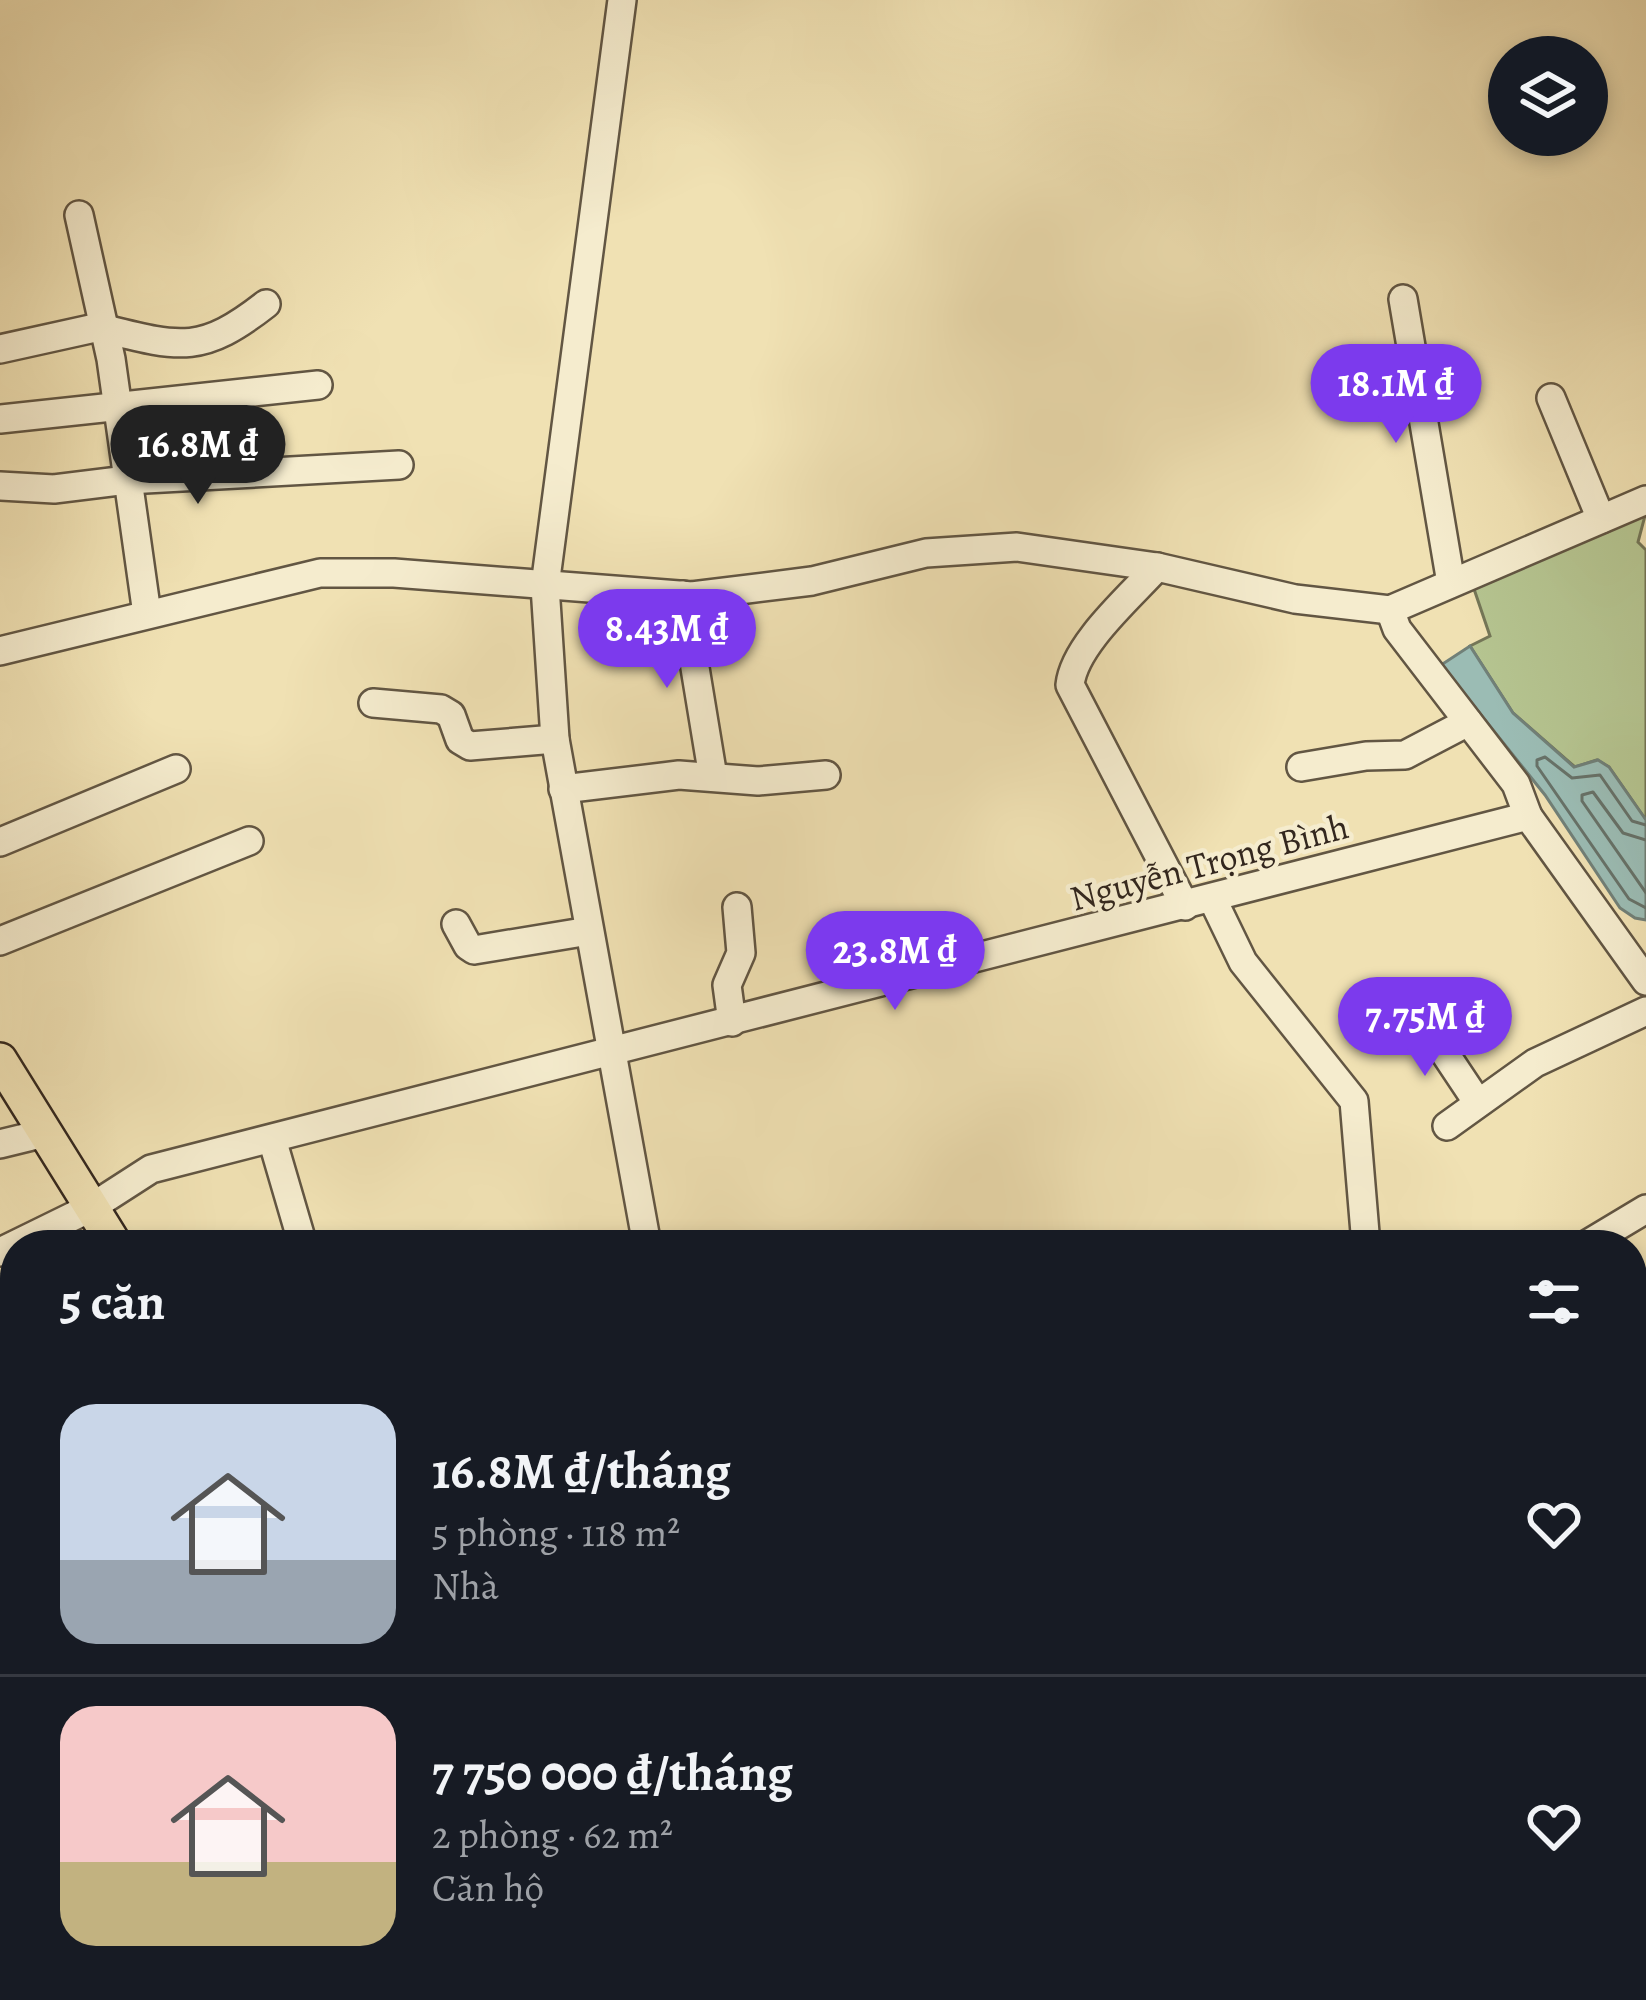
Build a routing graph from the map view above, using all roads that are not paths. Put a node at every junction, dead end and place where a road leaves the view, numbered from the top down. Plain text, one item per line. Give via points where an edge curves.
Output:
1 (622, 0) edge
2 (79, 215) dead end
3 (1403, 299) dead end
4 (266, 304) dead end
5 (104, 327) junction
6 (0, 349) edge
7 (318, 385) dead end
8 (1551, 398) dead end
9 (118, 406) junction
10 (0, 419) edge
11 (399, 464) dead end
12 (127, 479) junction
13 (0, 486) edge
14 (1646, 500) edge
15 (1601, 519) junction
16 (1157, 567) junction
17 (1451, 583) junction
18 (545, 586) junction
19 (683, 596) junction
20 (1390, 610) junction
21 (147, 614) junction
22 (0, 651) edge
23 (373, 703) dead end
24 (1468, 722) junction
25 (555, 739) junction
26 (1301, 767) dead end
27 (176, 769) dead end
28 (826, 775) dead end
29 (713, 777) junction
30 (563, 789) junction
31 (1528, 816) junction
32 (249, 841) dead end
33 (0, 842) edge
34 (1199, 902) junction
35 (737, 907) dead end
36 (456, 924) dead end
37 (589, 931) junction
38 (0, 941) edge
39 (1639, 952) edge
40 (1646, 982) edge
41 (1646, 1011) edge
42 (732, 1022) junction
43 (1416, 1030) dead end
44 (611, 1053) junction
45 (0, 1060) edge
46 (1478, 1103) junction
47 (1448, 1126) dead end
48 (45, 1133) junction
49 (272, 1139) junction
50 (0, 1144) edge
51 (92, 1207) junction
52 (1646, 1209) edge
53 (45, 1230) edge
54 (106, 1230) edge
55 (299, 1230) edge
56 (643, 1230) edge
57 (1365, 1230) edge
58 (1611, 1230) edge

1 - 18 street
2 - 5 street
3 - 17 street
4 - 5 street via 201,342 164,343
5 - 6 street
5 - 9 street
7 - 9 street
8 - 15 street
9 - 10 street
9 - 12 street
11 - 12 street
12 - 13 street
12 - 21 street
14 - 15 street
15 - 17 street
16 - 19 street via 1017,547 926,553 812,581
16 - 20 street via 1295,599
16 - 34 street via 1098,632 1070,685
17 - 20 street
18 - 19 street
18 - 21 street via 320,573
18 - 25 street
19 - 29 street
20 - 24 street
21 - 22 street
23 - 25 street via 441,709 470,746
24 - 26 street via 1405,755
24 - 31 street via 1516,784
25 - 30 street
27 - 33 street
28 - 29 street
29 - 30 street
30 - 37 street
31 - 34 street, Nguyễn Trọng Bình
31 - 39 street
32 - 38 street
34 - 42 street, Nguyễn Trọng Bình
34 - 57 street via 1354,1101
35 - 42 street via 741,952 727,985
36 - 37 street via 474,950
37 - 44 street
39 - 40 street
41 - 46 street via 1534,1063
42 - 44 street, Nguyễn Trọng Bình
43 - 46 street via 1442,1049
44 - 49 street, Nguyễn Trọng Bình
44 - 56 street
45 - 48 main road
46 - 47 street
48 - 50 street
48 - 51 main road
49 - 51 street, Nguyễn Trọng Bình via 152,1169
49 - 55 street
51 - 53 street, Nguyễn Trọng Bình
51 - 54 main road
52 - 58 street

